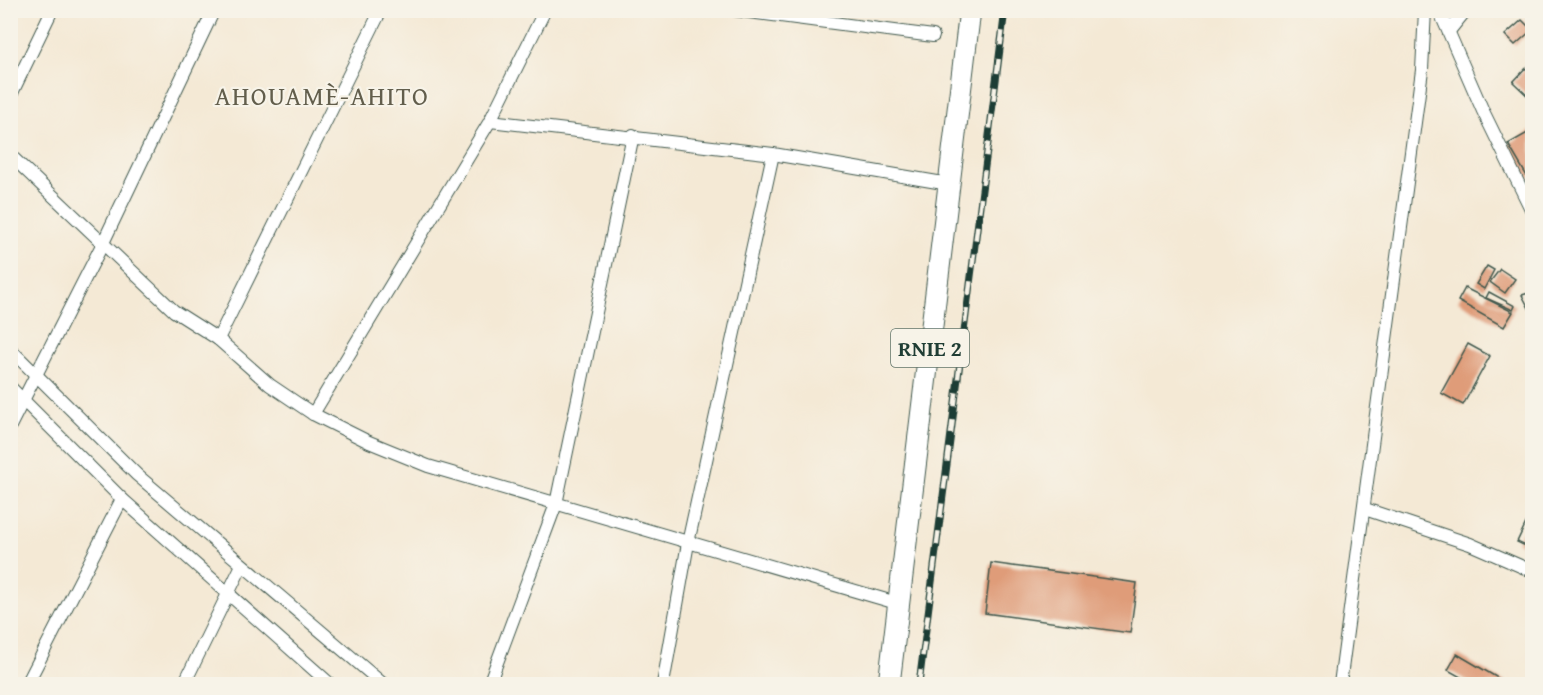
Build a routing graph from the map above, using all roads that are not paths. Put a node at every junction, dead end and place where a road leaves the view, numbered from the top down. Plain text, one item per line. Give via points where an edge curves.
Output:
1 (52, 10) edge
2 (214, 10) edge
3 (381, 10) edge
4 (545, 10) edge
5 (734, 10) edge
6 (970, 10) edge
7 (1425, 10) edge
8 (1439, 10) edge
9 (1466, 10) edge
10 (1449, 31) junction
11 (933, 36) dead end
12 (10, 97) edge
13 (490, 121) junction
14 (633, 135) junction
15 (773, 154) junction
16 (10, 155) edge
17 (950, 184) junction
18 (1533, 211) edge
19 (102, 245) junction
20 (218, 339) junction
21 (10, 349) edge
22 (36, 372) junction
23 (10, 387) edge
24 (24, 400) junction
25 (313, 414) junction
26 (10, 426) edge
27 (122, 499) junction
28 (556, 504) junction
29 (1365, 509) junction
30 (688, 543) junction
31 (242, 565) junction
32 (1533, 571) edge
33 (228, 594) junction
34 (900, 604) junction
35 (27, 684) edge
36 (184, 684) edge
37 (330, 684) edge
38 (383, 684) edge
39 (489, 684) edge
40 (663, 684) edge
41 (889, 684) edge
42 (1341, 684) edge

1 - 12 street
2 - 19 street
3 - 20 street
4 - 13 street
5 - 11 street
6 - 17 highway, RNIE 2
7 - 29 street via 1422,70
8 - 10 street
9 - 10 street
10 - 18 street via 1483,111
13 - 14 street
13 - 25 street
14 - 15 street
14 - 28 street
15 - 17 street
15 - 30 street
16 - 19 street
17 - 34 highway, RNIE 2
19 - 20 street via 174,311
19 - 22 street
20 - 25 street via 270,385
21 - 22 street
22 - 24 street
22 - 31 street via 137,475
23 - 24 street
24 - 26 street
24 - 27 street
25 - 28 street via 428,466
27 - 33 street
27 - 35 street
28 - 30 street
28 - 39 street
29 - 32 street via 1470,544
29 - 42 street
30 - 34 street
30 - 40 street
31 - 33 street
31 - 38 street
33 - 36 street
33 - 37 street
34 - 41 highway, RNIE 2

